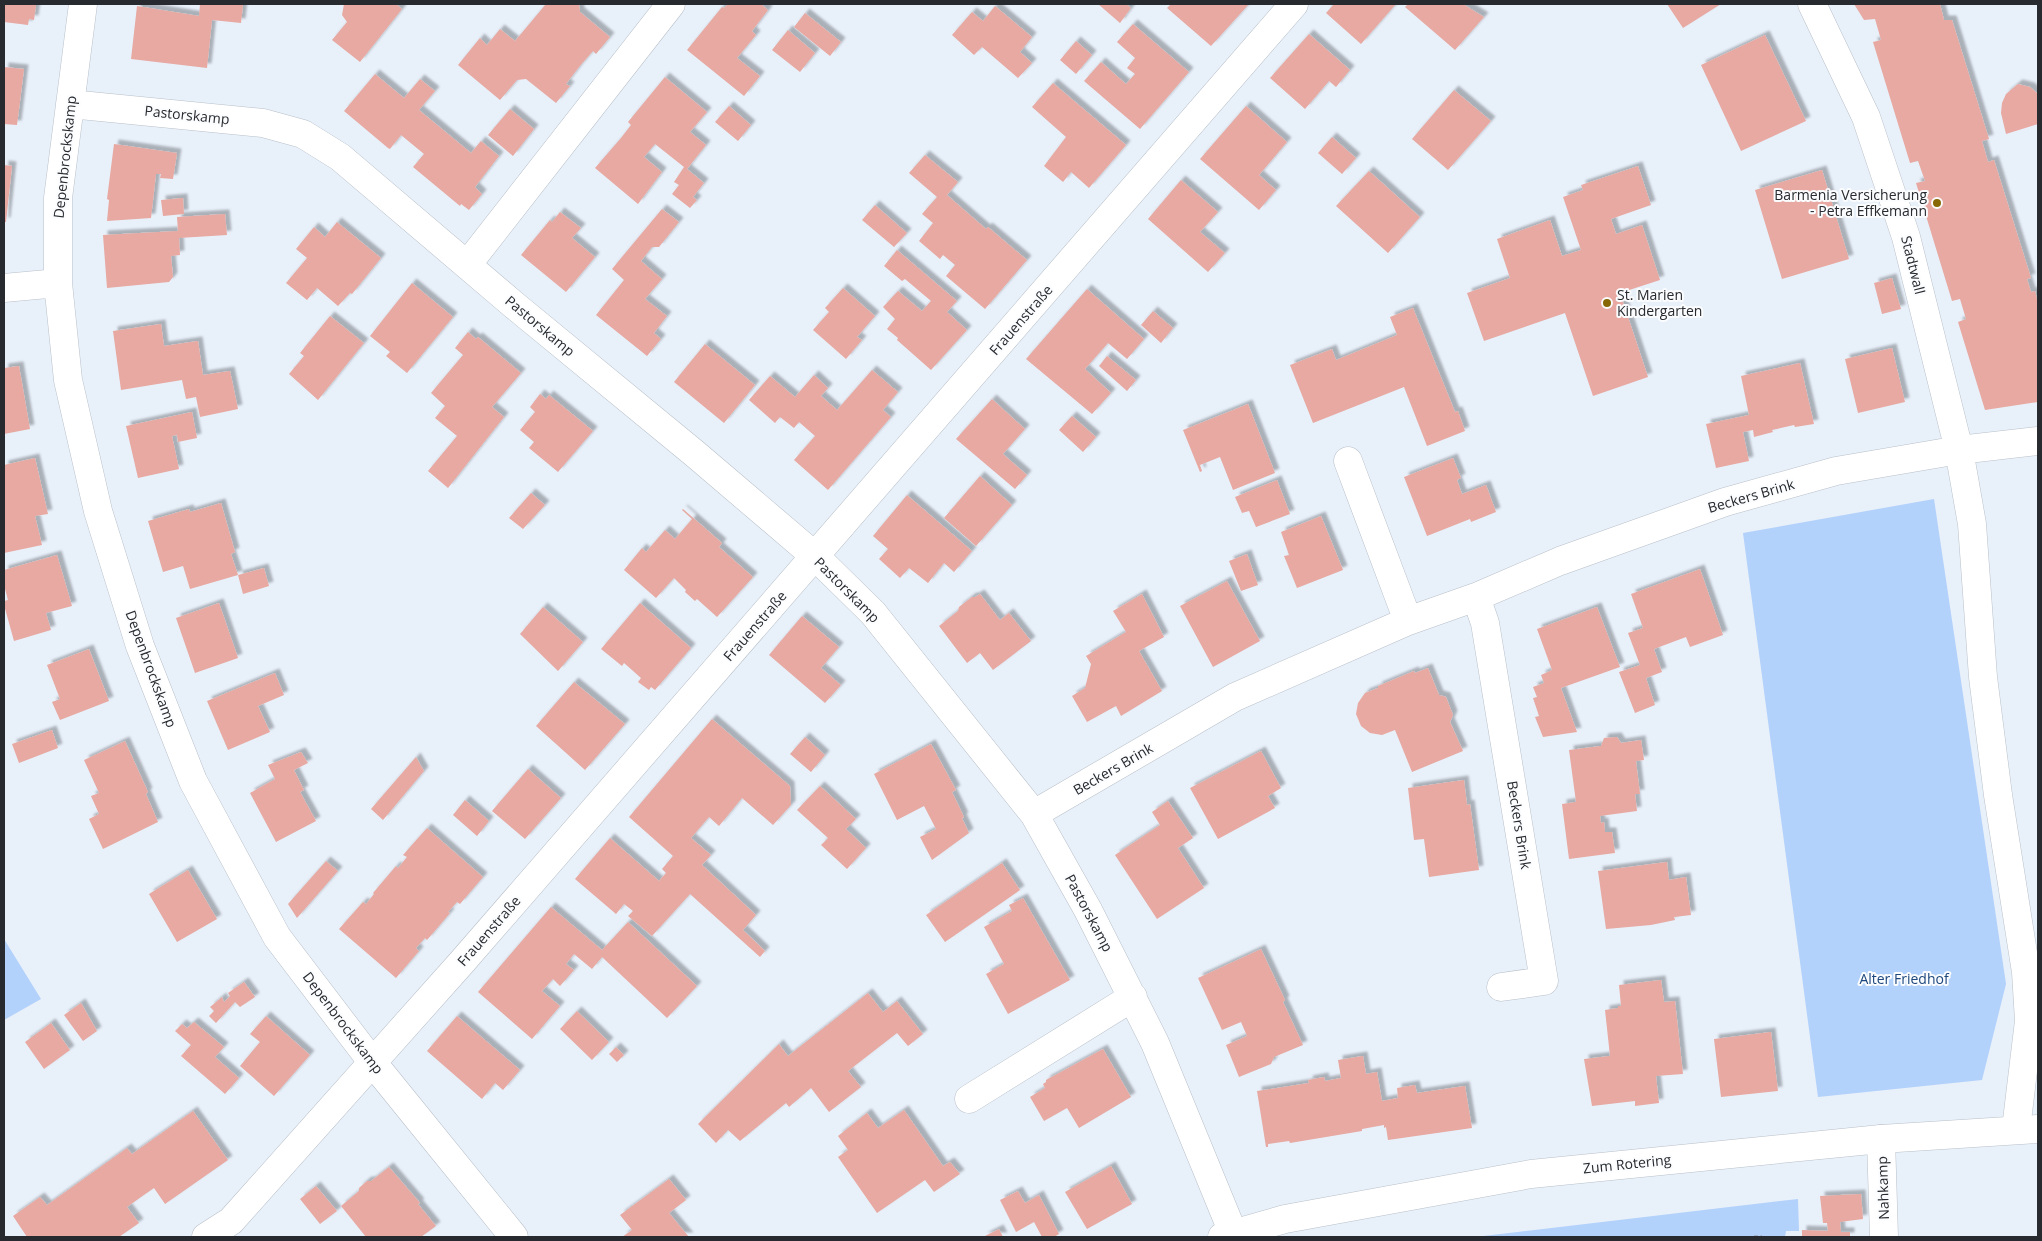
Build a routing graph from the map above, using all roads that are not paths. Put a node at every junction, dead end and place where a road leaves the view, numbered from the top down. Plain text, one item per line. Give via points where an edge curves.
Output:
1 (83, 4) edge
2 (671, 4) edge
3 (1294, 4) edge
4 (1812, 4) edge
5 (70, 104) junction
6 (467, 265) junction
7 (58, 283) junction
8 (4, 288) edge
9 (2038, 441) edge
10 (1959, 450) junction
11 (1348, 461) dead end
12 (816, 557) junction
13 (1476, 597) junction
14 (1408, 621) junction
15 (1034, 814) junction
16 (1501, 987) dead end
17 (1133, 997) junction
18 (373, 1063) junction
19 (969, 1099) dead end
20 (2027, 1129) edge
21 (1881, 1139) junction
22 (1227, 1235) edge
23 (206, 1237) edge
24 (514, 1237) edge
25 (1884, 1237) edge

1 - 5 street, Depenbrockskamp
2 - 6 street
3 - 12 street, Frauenstraße
4 - 10 street, Stadtwall via 1866,117 1906,237
5 - 6 street, Pastorskamp via 263,122 303,134 340,157
5 - 7 street, Depenbrockskamp via 58,198
6 - 12 street, Pastorskamp
7 - 8 street
7 - 18 street, Depenbrockskamp via 68,380 98,511 140,646 193,781 277,937
9 - 10 street, Beckers Brink
10 - 13 street, Beckers Brink via 1836,472 1725,502 1560,561
10 - 20 street, Stadtwall via 1972,524 1984,677 1998,795 2026,972 2029,1021
11 - 14 street
12 - 15 street, Pastorskamp via 873,613
12 - 18 street, Frauenstraße
13 - 14 street, Beckers Brink
13 - 16 street, Beckers Brink via 1485,623 1544,980
14 - 15 street, Beckers Brink via 1235,697
15 - 17 street, Pastorskamp
17 - 19 street
17 - 22 street, Pastorskamp via 1155,1043
18 - 23 street, Frauenstraße via 231,1222
18 - 24 street, Depenbrockskamp
20 - 21 street, Zum Rotering
21 - 22 street, Zum Rotering via 1531,1174 1285,1219
21 - 25 street, Nahkamp

